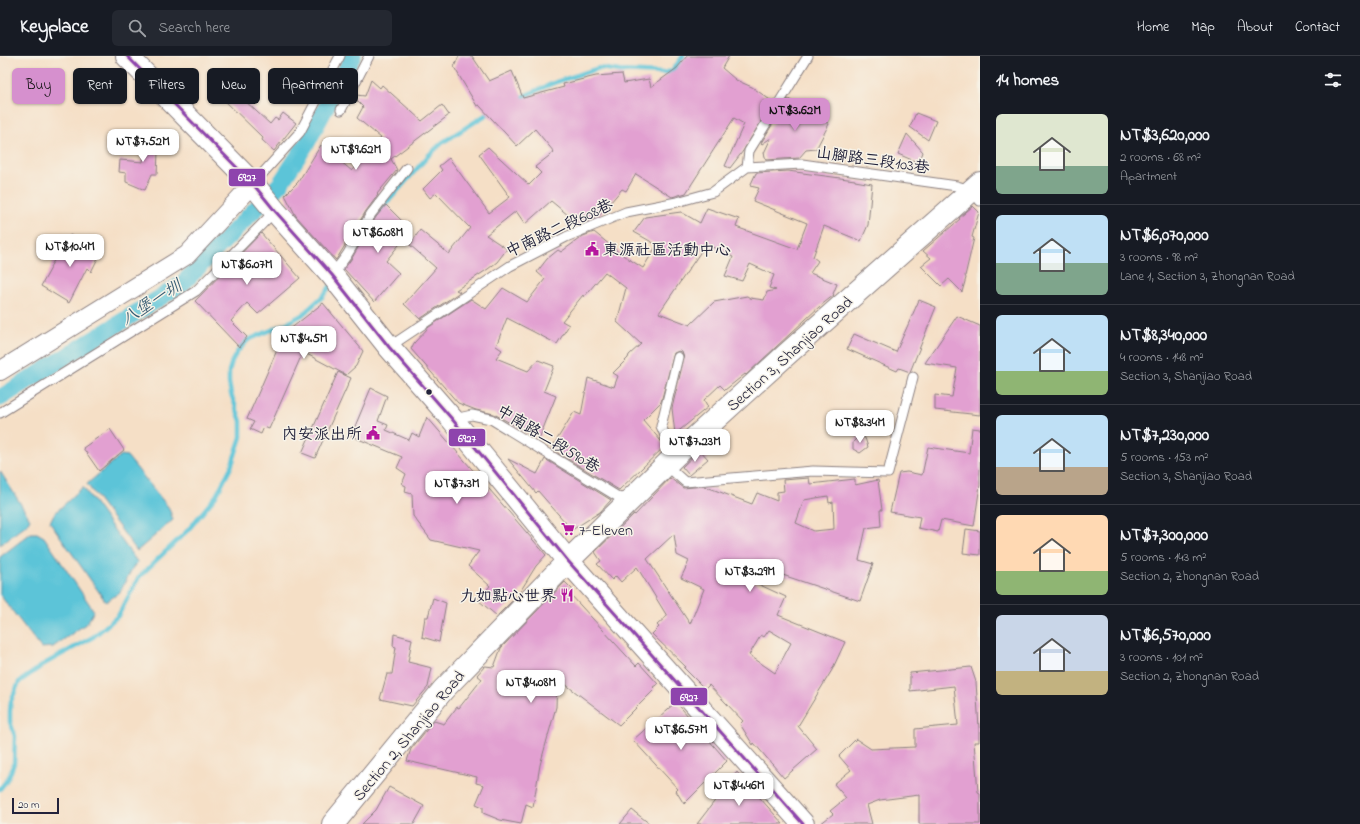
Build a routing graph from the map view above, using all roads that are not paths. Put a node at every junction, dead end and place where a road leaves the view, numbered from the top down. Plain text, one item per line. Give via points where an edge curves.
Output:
1 (127, 56) edge
2 (340, 56) edge
3 (369, 56) edge
4 (808, 56) edge
5 (341, 110) dead end
6 (747, 167) junction
7 (407, 168) dead end
8 (253, 184) junction
9 (977, 191) edge
10 (275, 211) junction
11 (332, 275) junction
12 (389, 347) junction
13 (678, 357) dead end
14 (0, 371) edge
15 (913, 377) dead end
16 (0, 413) edge
17 (452, 419) junction
18 (672, 460) junction
19 (628, 503) junction
20 (568, 561) junction
21 (333, 824) edge
22 (803, 824) edge

1 - 8 main road
2 - 8 lane via 300,132
3 - 5 lane
4 - 6 lane via 749,151
6 - 9 lane, 山腳路三段103巷 via 802,164
6 - 12 lane, 中南路二段608巷 via 713,192 626,212 566,237 510,266
7 - 11 lane via 371,214
8 - 10 main road
8 - 14 street via 187,255
9 - 18 main road, Section 3, Shanjiao Road via 787,354
10 - 11 main road
10 - 16 lane via 196,291
11 - 12 main road
12 - 17 main road
13 - 18 lane via 661,426
15 - 18 lane via 888,473 813,471 685,482
17 - 19 lane, 中南路二段590巷 via 472,415 491,419
17 - 20 main road
18 - 19 main road, Section 3, Shanjiao Road
19 - 20 main road, Section 3, Shanjiao Road
20 - 21 main road, Section 2, Shanjiao Road via 443,690
20 - 22 main road

